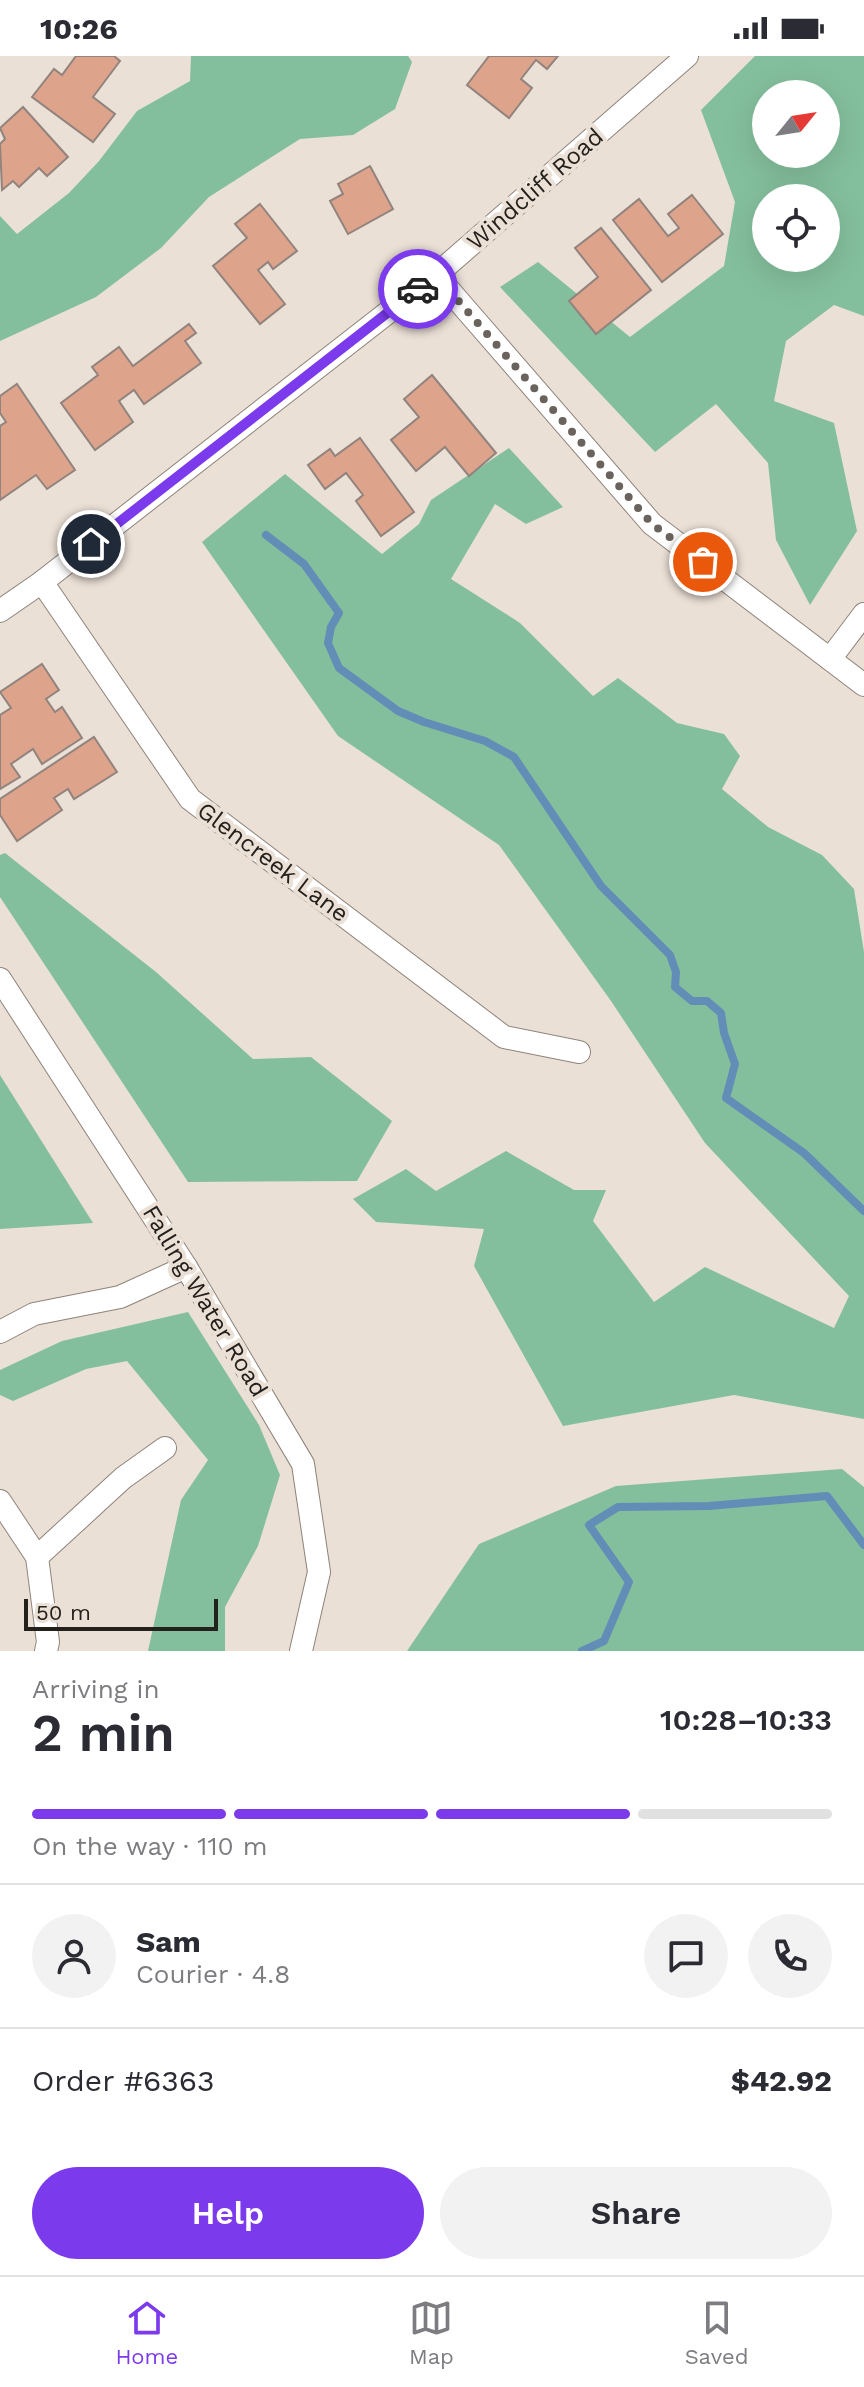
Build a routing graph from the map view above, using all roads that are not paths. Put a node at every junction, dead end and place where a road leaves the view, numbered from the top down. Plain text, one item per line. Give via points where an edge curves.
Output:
1 (680, 58) edge
2 (436, 275) junction
3 (42, 582) junction
4 (0, 611) edge
5 (864, 614) edge
6 (830, 659) junction
7 (864, 685) edge
8 (0, 979) edge
9 (579, 1052) dead end
10 (186, 1267) junction
11 (0, 1332) edge
12 (165, 1448) dead end
13 (0, 1501) edge
14 (37, 1557) junction
15 (46, 1651) edge
16 (301, 1651) edge

1 - 2 street, Windcliff Road
2 - 3 street, Windcliff Road
2 - 6 street via 652,524
3 - 4 street, Windcliff Road
3 - 9 street, Glencreek Lane via 190,799 504,1037
5 - 6 street
6 - 7 street
8 - 10 street, Falling Water Road
10 - 11 street via 120,1297 34,1314
10 - 16 street, Falling Water Road via 303,1464 319,1572
12 - 14 street via 123,1478
13 - 14 street
14 - 15 street

